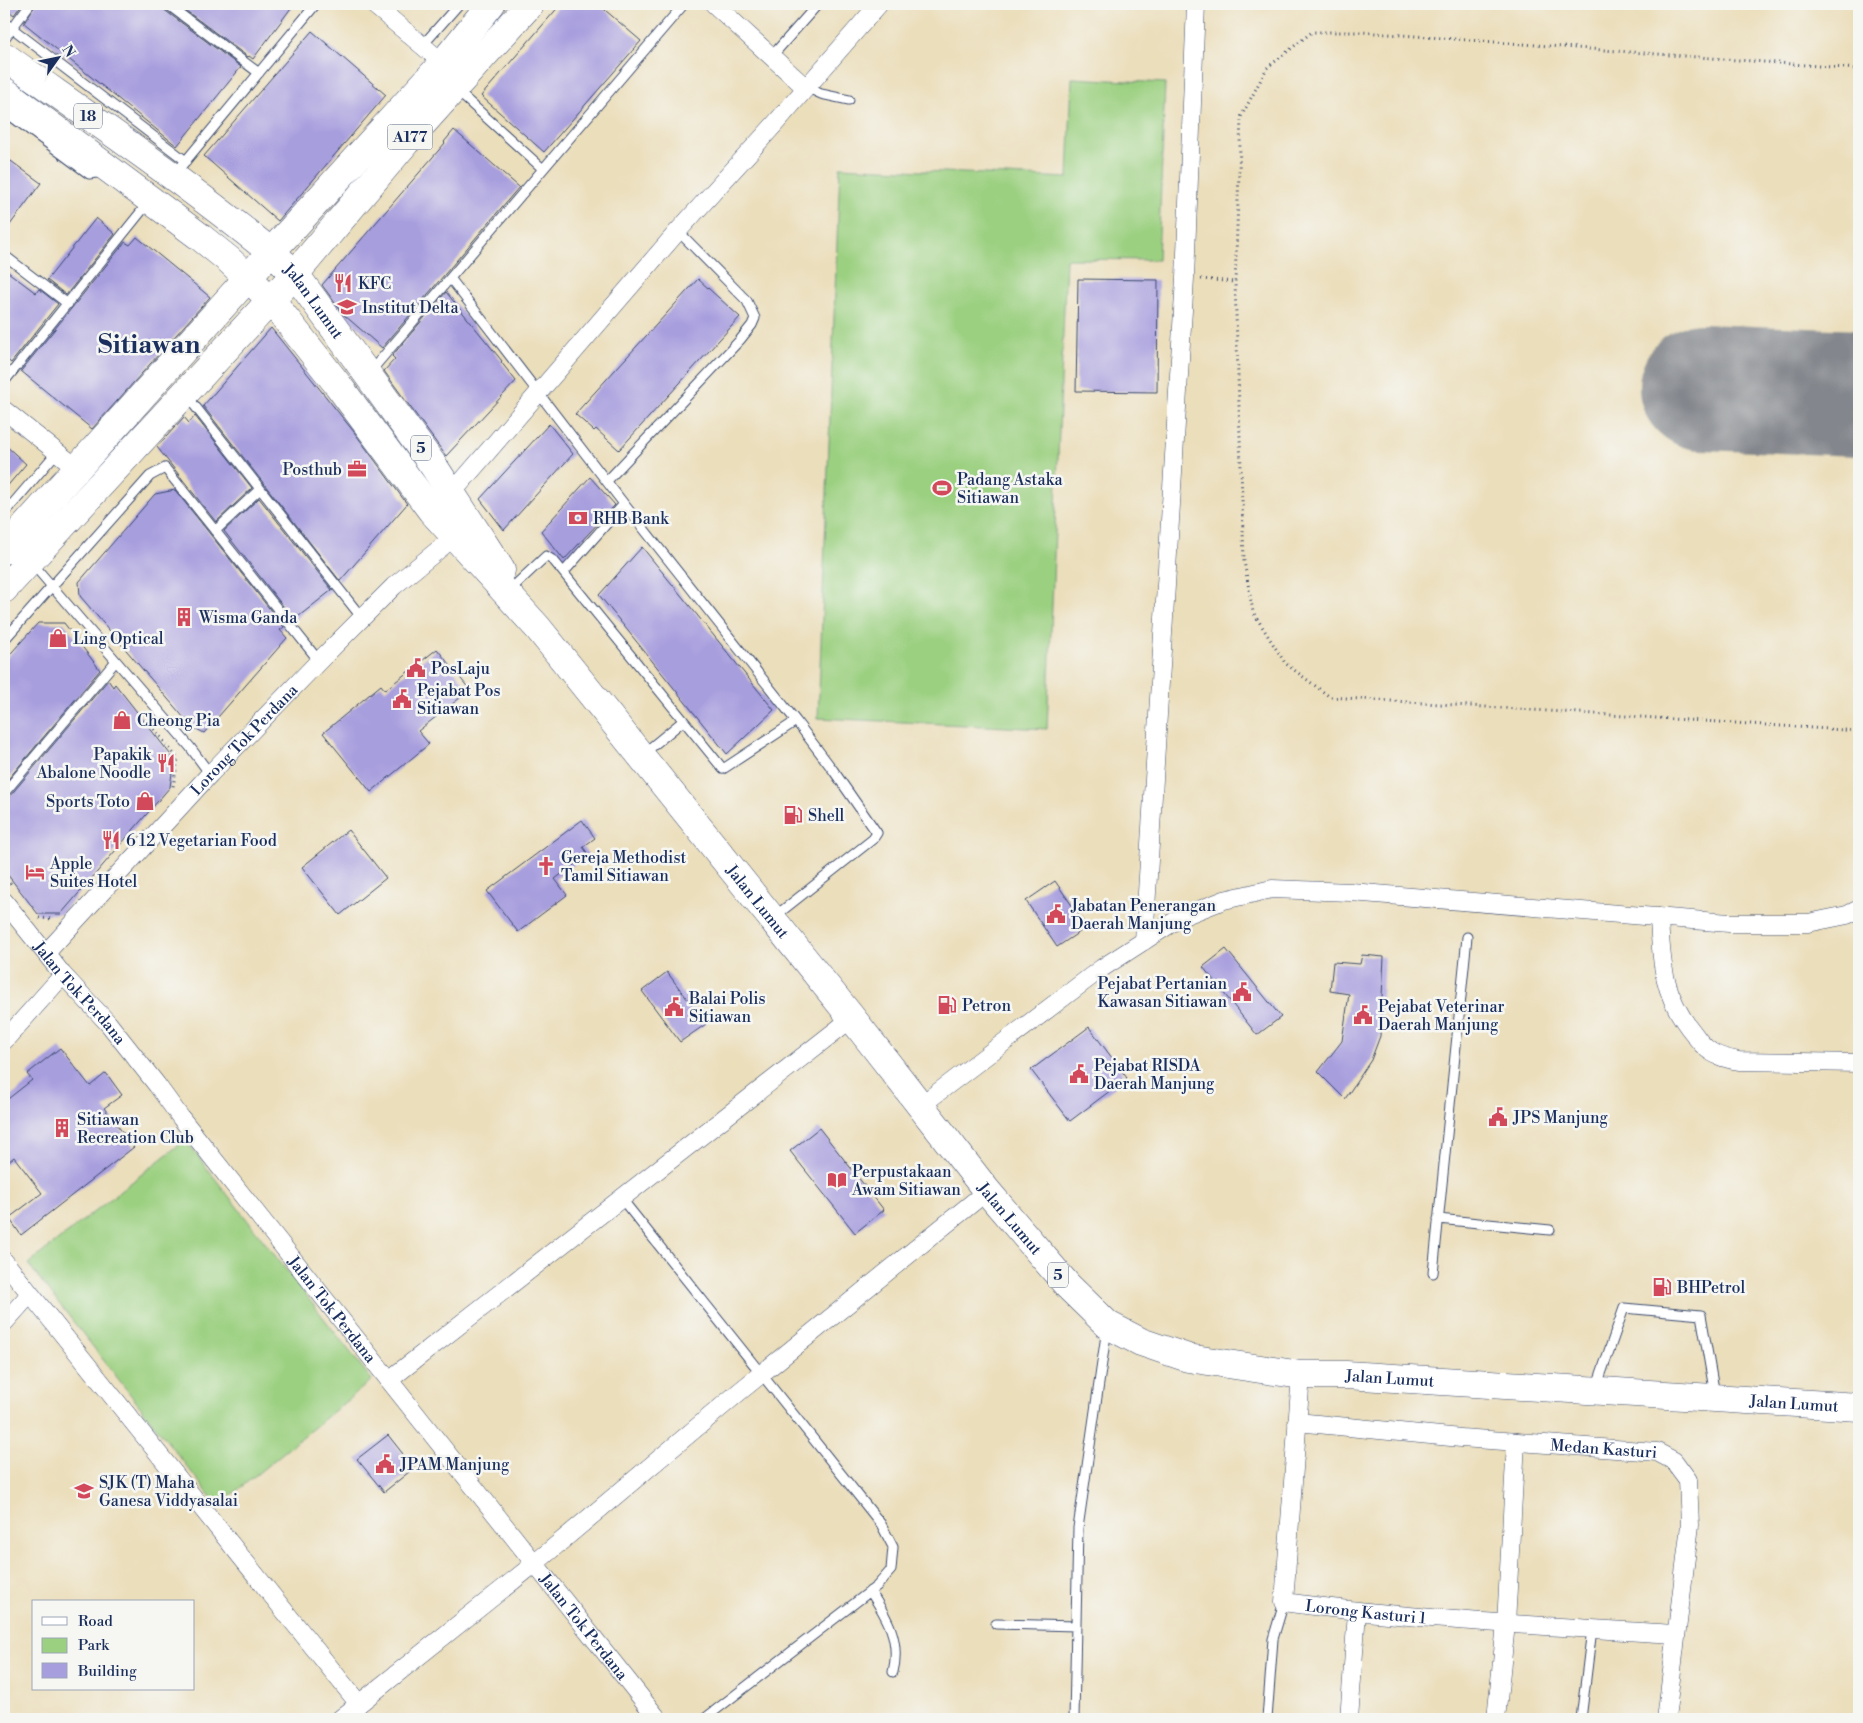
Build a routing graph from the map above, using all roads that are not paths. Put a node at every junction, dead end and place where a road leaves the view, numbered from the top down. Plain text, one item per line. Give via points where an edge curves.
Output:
1 (30, 4) edge
2 (167, 4) edge
3 (316, 4) edge
4 (373, 4) edge
5 (459, 4) edge
6 (491, 4) edge
7 (530, 4) edge
8 (684, 4) edge
9 (714, 4) edge
10 (818, 4) edge
11 (879, 4) edge
12 (1196, 4) edge
13 (4, 22) edge
14 (12, 28) junction
15 (4, 39) edge
16 (422, 46) junction
17 (4, 56) edge
18 (772, 56) junction
19 (443, 63) junction
20 (259, 73) junction
21 (806, 87) junction
22 (455, 89) junction
23 (4, 92) edge
24 (849, 100) dead end
25 (4, 111) edge
26 (144, 128) junction
27 (104, 165) junction
28 (170, 166) junction
29 (543, 168) junction
30 (150, 201) junction
31 (678, 231) junction
32 (271, 252) junction
33 (4, 255) edge
34 (295, 274) junction
35 (248, 278) junction
36 (450, 278) junction
37 (271, 300) junction
38 (68, 304) junction
39 (368, 374) junction
40 (4, 382) edge
41 (540, 392) junction
42 (185, 394) junction
43 (4, 410) edge
44 (67, 460) junction
45 (608, 481) junction
46 (260, 489) junction
47 (452, 493) junction
48 (624, 504) junction
49 (4, 514) edge
50 (215, 531) junction
51 (454, 537) junction
52 (4, 550) edge
53 (30, 560) junction
54 (564, 572) junction
55 (53, 586) junction
56 (512, 588) junction
57 (4, 589) edge
58 (362, 618) junction
59 (538, 628) junction
60 (4, 640) edge
61 (116, 661) junction
62 (319, 662) junction
63 (683, 721) junction
64 (796, 721) junction
65 (641, 756) junction
66 (210, 774) junction
67 (4, 793) edge
68 (9, 895) edge
69 (1859, 909) edge
70 (1658, 917) junction
71 (772, 919) junction
72 (1467, 937) dead end
73 (1144, 940) junction
74 (46, 953) junction
75 (63, 975) junction
76 (852, 1018) junction
77 (4, 1041) edge
78 (1859, 1063) edge
79 (920, 1106) junction
80 (987, 1191) junction
81 (621, 1198) junction
82 (1438, 1219) junction
83 (1550, 1230) dead end
84 (4, 1261) edge
85 (1433, 1272) dead end
86 (30, 1294) junction
87 (4, 1323) edge
88 (1108, 1325) junction
89 (761, 1374) junction
90 (1301, 1375) junction
91 (390, 1380) junction
92 (1595, 1391) junction
93 (1715, 1398) junction
94 (1859, 1407) edge
95 (1297, 1422) junction
96 (1516, 1442) junction
97 (534, 1564) junction
98 (870, 1591) junction
99 (1284, 1602) junction
100 (1357, 1612) junction
101 (996, 1624) dead end
102 (1506, 1624) junction
103 (1076, 1626) junction
104 (1592, 1629) junction
105 (1676, 1634) junction
106 (893, 1672) dead end
107 (359, 1704) junction
108 (340, 1719) edge
109 (658, 1719) edge
110 (704, 1719) edge
111 (1074, 1719) edge
112 (1267, 1719) edge
113 (1349, 1719) edge
114 (1496, 1719) edge
115 (1581, 1719) edge
116 (1666, 1719) edge

1 - 14 lane
2 - 20 lane
3 - 20 lane
4 - 16 street
5 - 16 lane
6 - 19 main road, A177
7 - 22 main road, A177
8 - 29 lane
9 - 18 street
10 - 18 lane
11 - 21 street
12 - 73 street via 1185,278
13 - 14 lane
14 - 15 lane
14 - 26 lane
16 - 19 street
17 - 28 main road, Jalan Lumut / 18
18 - 21 street
19 - 32 main road, A177
20 - 28 lane
21 - 24 lane
21 - 31 street
22 - 29 lane
22 - 34 main road, A177
23 - 27 main road, Jalan Lumut / 18
25 - 27 lane via 89,174 97,174
26 - 28 lane
26 - 28 lane
27 - 30 main road, Jalan Lumut / 18
28 - 32 main road, Jalan Lumut / 18
29 - 36 lane
30 - 35 main road, Jalan Lumut / 18
30 - 38 lane
31 - 41 street
31 - 45 lane via 748,301 755,318 740,340
32 - 34 main road, Jalan Lumut / 5
32 - 35 main road
33 - 38 lane
34 - 37 main road
34 - 39 main road, Jalan Lumut / 5
35 - 37 main road, Jalan Lumut / 5
35 - 44 main road
36 - 39 lane
36 - 41 lane
37 - 42 main road
37 - 51 main road, Jalan Lumut / 5
38 - 40 lane
39 - 47 main road, Jalan Lumut / 5
41 - 45 lane
41 - 47 street
42 - 46 lane
42 - 53 main road
43 - 44 street
44 - 49 lane
44 - 52 main road
45 - 48 lane
46 - 50 lane
46 - 58 lane
47 - 56 main road, Jalan Lumut / 5
48 - 54 lane
48 - 64 lane
50 - 55 lane via 165,468 150,476
50 - 62 lane
51 - 58 street, Lorong Tok Perdana via 394,586
51 - 59 main road, Jalan Lumut / 5
53 - 55 lane
53 - 57 main road
54 - 56 lane via 546,556
54 - 63 lane
55 - 60 lane
55 - 61 lane
56 - 59 main road, Jalan Lumut / 5
58 - 62 street, Lorong Tok Perdana
59 - 65 main road, Jalan Lumut / 5
61 - 66 lane
61 - 67 lane
62 - 66 street, Lorong Tok Perdana
63 - 64 lane via 722,769
63 - 65 lane
64 - 71 lane via 877,833
65 - 71 main road, Jalan Lumut / 5
66 - 74 street, Lorong Tok Perdana
68 - 74 street, Jalan Tok Perdana
69 - 70 street via 1848,915 1808,923
70 - 73 street via 1272,888 1224,900 1181,917
70 - 78 street via 1660,960 1675,1008 1709,1051 1739,1061
71 - 76 main road, Jalan Lumut / 5
72 - 82 lane
73 - 79 street via 1102,968
74 - 75 street, Jalan Tok Perdana
75 - 77 street
75 - 91 street, Jalan Tok Perdana via 108,1023
76 - 79 main road, Jalan Lumut / 5
76 - 81 street
79 - 80 main road, Jalan Lumut / 5
80 - 88 main road, Jalan Lumut / 5 via 1068,1286
80 - 89 street
81 - 89 lane
81 - 91 street
82 - 83 lane
82 - 85 lane
84 - 86 street
86 - 87 street
86 - 107 street
88 - 90 main road, Jalan Lumut / 5 via 1141,1342 1188,1358
88 - 103 lane via 1078,1528
89 - 97 street
89 - 98 lane via 881,1524 889,1539 893,1547 891,1570
90 - 92 main road, Jalan Lumut / 5
90 - 95 street, Lorong Kasturi 1
91 - 97 street, Jalan Tok Perdana
92 - 93 main road, Jalan Lumut / 5
92 - 93 lane via 1624,1308 1701,1315
93 - 94 main road, Jalan Lumut / 5
95 - 96 street, Medan Kasturi
95 - 99 street, Lorong Kasturi 1
96 - 102 street
96 - 105 street, Medan Kasturi via 1657,1452 1674,1461 1688,1480 1690,1525
97 - 107 street
97 - 109 street, Jalan Tok Perdana
98 - 106 lane via 885,1613 894,1640 897,1658
98 - 110 lane
99 - 100 street, Lorong Kasturi 1
99 - 112 lane via 1273,1639
100 - 102 street, Lorong Kasturi 1
100 - 113 street
101 - 103 lane
102 - 104 street, Lorong Kasturi 1
102 - 114 street
103 - 111 lane
104 - 105 street, Lorong Kasturi 1
104 - 115 lane
105 - 116 street, Medan Kasturi
107 - 108 street

